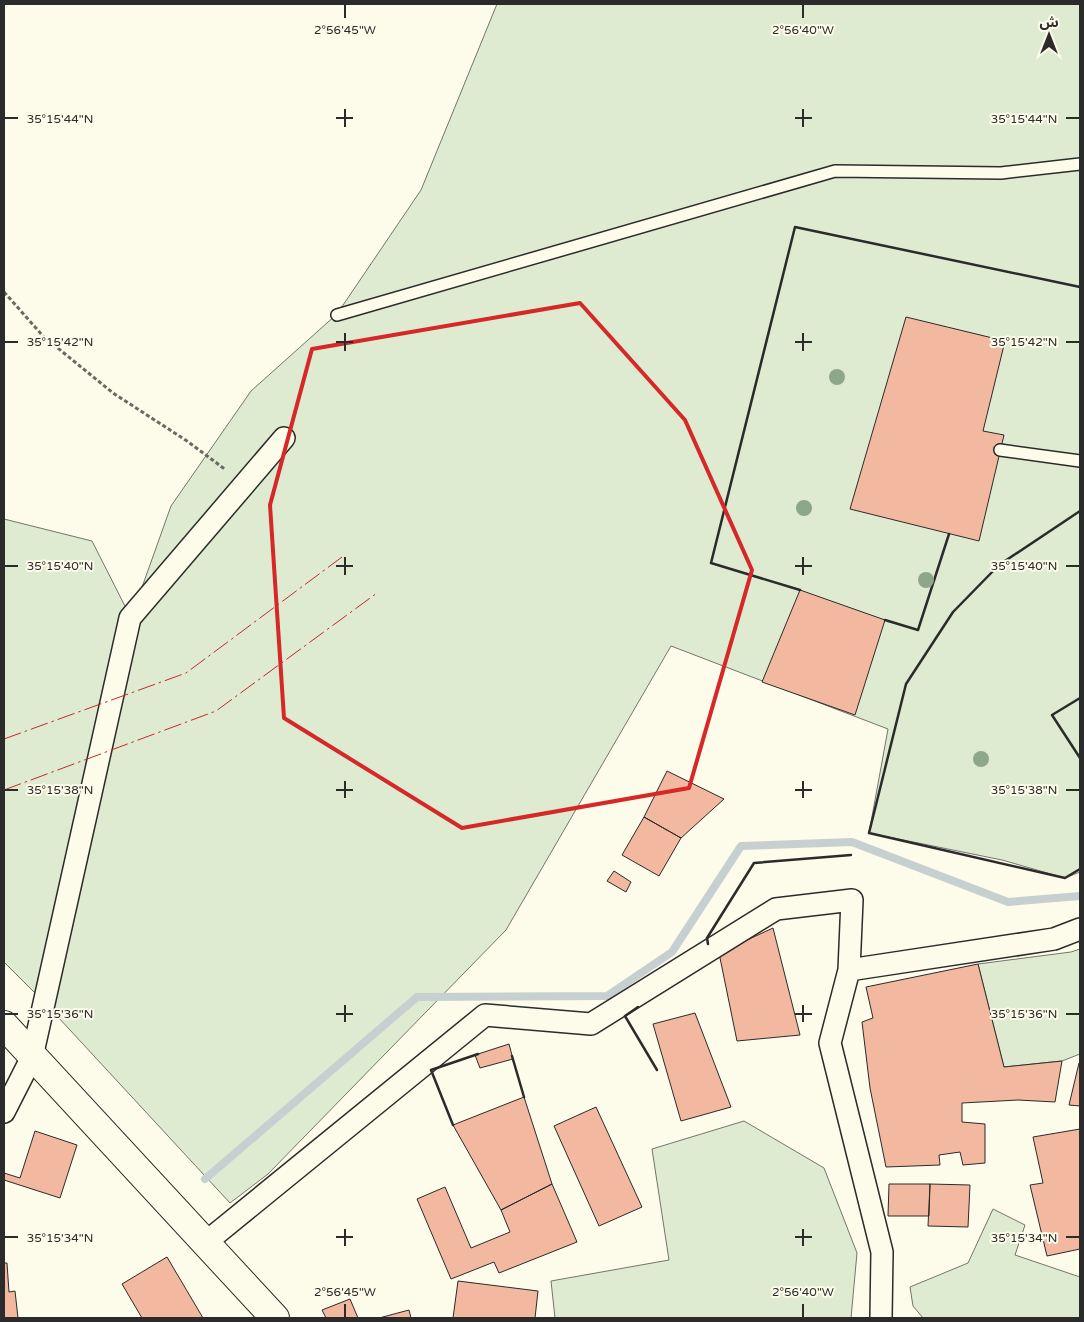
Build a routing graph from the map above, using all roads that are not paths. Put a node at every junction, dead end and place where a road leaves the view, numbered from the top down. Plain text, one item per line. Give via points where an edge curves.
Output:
1 (1080, 164) edge
2 (337, 314) dead end
3 (284, 438) dead end
4 (1000, 450) dead end
5 (1080, 461) edge
6 (1080, 929) edge
7 (849, 970) junction
8 (4, 1025) edge
9 (32, 1058) junction
10 (4, 1112) edge
11 (204, 1243) junction
12 (274, 1318) edge
13 (881, 1318) edge

1 - 2 lane via 1001,174 835,171
3 - 9 street via 130,618
4 - 5 lane
6 - 7 street via 1054,939
7 - 11 street via 852,900 776,909 591,1024 485,1015
7 - 13 street via 830,1043 882,1252
8 - 9 street
9 - 10 street
9 - 11 street
11 - 12 street

